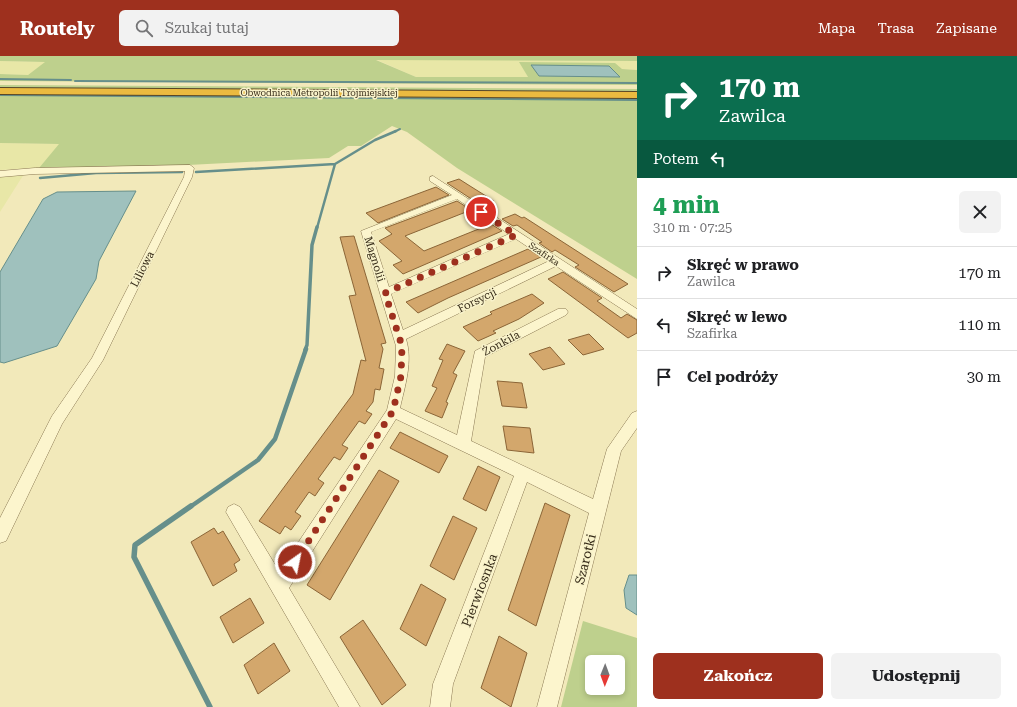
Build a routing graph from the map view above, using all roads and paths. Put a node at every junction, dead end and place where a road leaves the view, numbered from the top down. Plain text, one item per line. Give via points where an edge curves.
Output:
1 (0, 83) edge
2 (637, 88) edge
3 (0, 91) edge
4 (637, 95) edge
5 (0, 174) edge
6 (433, 179) dead end
7 (458, 196) junction
8 (516, 235) junction
9 (555, 262) junction
10 (385, 293) junction
11 (562, 312) dead end
12 (637, 316) edge
13 (399, 337) junction
14 (393, 411) junction
15 (637, 417) edge
16 (463, 444) junction
17 (524, 473) junction
18 (598, 509) junction
19 (234, 512) dead end
20 (0, 535) edge
21 (279, 587) junction
22 (350, 707) edge
23 (440, 707) edge
24 (547, 707) edge

1 - 2 highway, Obwodnica Metropolii Trójmiejskiej
3 - 4 highway, Obwodnica Metropolii Trójmiejskiej
5 - 20 street, Liliowa via 190,168 188,177 97,360 57,420
6 - 7 street, Szafirka
7 - 8 street, Szafirka
7 - 10 street, Magnolii via 366,231
8 - 9 street, Szafirka
8 - 10 street
9 - 12 street, Szafirka
9 - 13 street, Forsycji
10 - 13 street, Magnolii
11 - 16 street, Żonkila via 479,354
13 - 14 street, Magnolii via 401,376
14 - 16 street
14 - 21 street, Magnolii
15 - 18 street, Szarotki via 614,449
16 - 17 street
17 - 18 street
17 - 23 street, Pierwiosnka via 444,684
18 - 24 street, Szarotki
19 - 21 street
21 - 22 street

